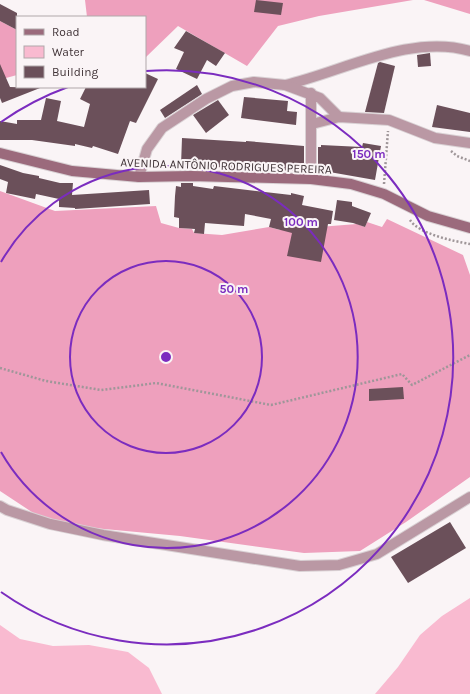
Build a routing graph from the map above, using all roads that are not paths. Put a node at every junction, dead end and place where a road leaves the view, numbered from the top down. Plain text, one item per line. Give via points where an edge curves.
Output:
1 (470, 51) edge
2 (285, 84) junction
3 (311, 93) junction
4 (339, 117) junction
5 (312, 124) junction
6 (470, 143) edge
7 (0, 153) edge
8 (139, 177) junction
9 (311, 179) junction
10 (470, 228) edge
11 (470, 497) edge
12 (0, 506) edge

1 - 2 street via 447,46 412,49 386,54
2 - 3 street
2 - 8 street via 254,82 232,86 206,99 162,128 147,149
3 - 4 street via 320,98
3 - 5 street
4 - 5 street
4 - 6 street via 389,120 435,138
5 - 9 street
7 - 8 street, AVENIDA ANTÔNIO RODRIGUES PEREIRA via 72,171
8 - 9 street, AVENIDA ANTÔNIO RODRIGUES PEREIRA
9 - 10 street, AVENIDA ANTÔNIO RODRIGUES PEREIRA via 351,184 384,194 428,216
11 - 12 street via 377,554 339,565 300,566 103,535 50,524

